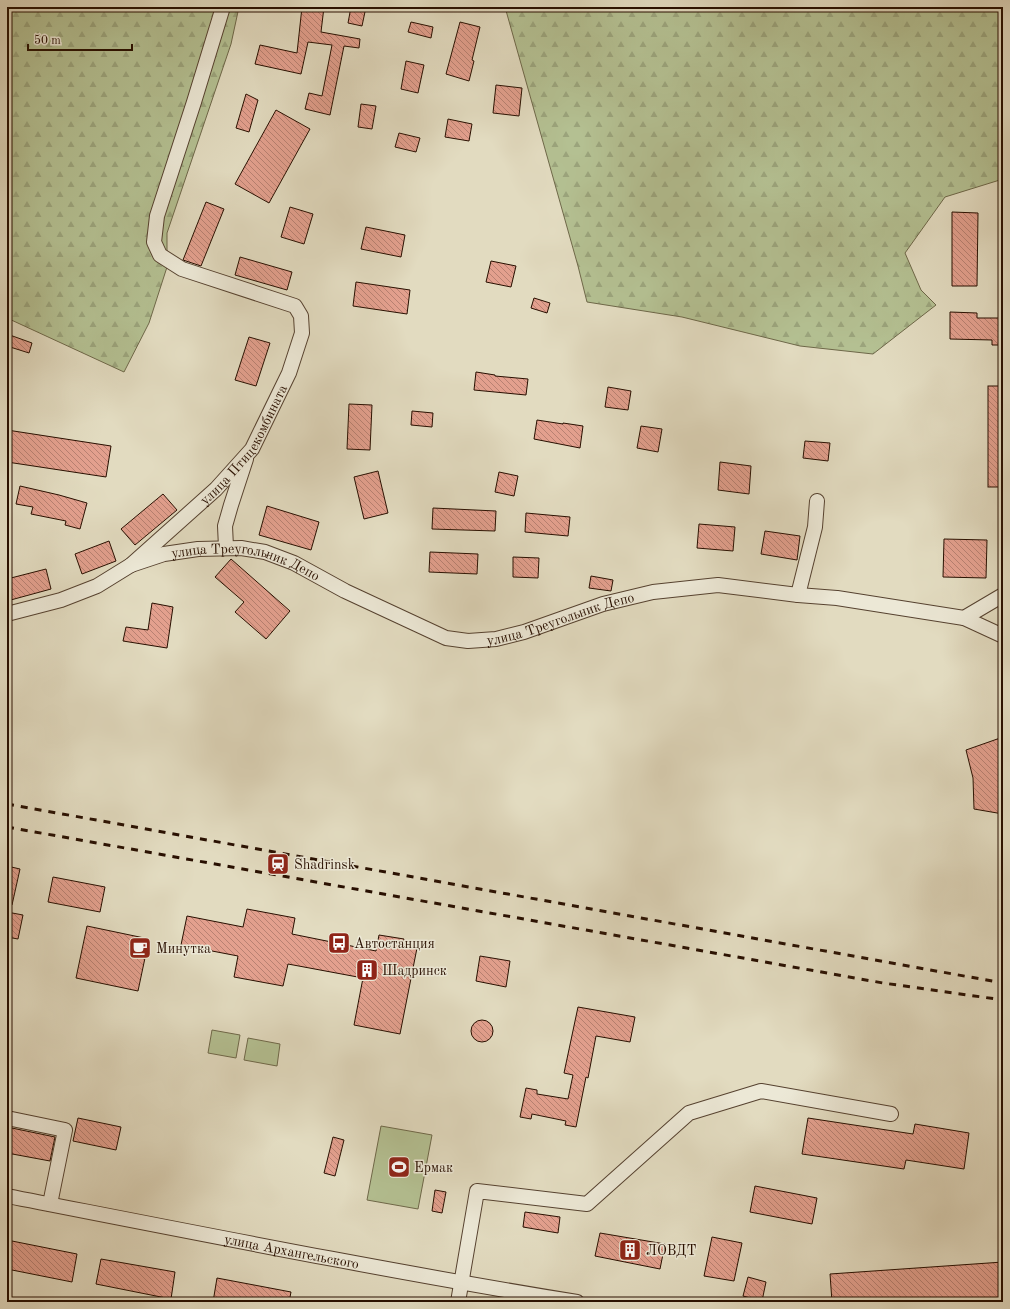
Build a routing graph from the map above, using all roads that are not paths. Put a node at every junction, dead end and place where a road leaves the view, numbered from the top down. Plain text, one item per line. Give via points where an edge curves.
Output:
1 (222, 7) edge
2 (248, 453) junction
3 (817, 501) dead end
4 (226, 547) junction
5 (131, 565) junction
6 (798, 595) junction
7 (1003, 595) edge
8 (7, 614) edge
9 (964, 618) junction
10 (1003, 636) edge
11 (891, 1114) dead end
12 (7, 1118) edge
13 (7, 1196) edge
14 (50, 1204) junction
15 (461, 1283) junction
16 (458, 1302) edge
17 (577, 1302) edge

1 - 2 street, улица Птицекомбината via 157,216 154,242 160,255 182,268 295,306 301,316 302,333 289,373
2 - 4 street via 225,526
2 - 5 street, улица Птицекомбината via 216,489
3 - 6 street via 815,527
4 - 5 street, улица Треугольник Депо via 164,554
4 - 6 street, улица Треугольник Депо via 265,552 294,562 345,591 446,638 468,641 496,639 524,632 603,604 653,592 718,585
5 - 8 street, улица Птицекомбината via 97,586 61,600
6 - 9 street, улица Треугольник Депо via 837,598
7 - 9 street
9 - 10 street, улица Треугольник Депо
11 - 15 street via 760,1091 689,1113 587,1204 477,1191
12 - 14 street via 65,1130
13 - 14 street, улица Архангельского
14 - 15 street, улица Архангельского
15 - 16 street
15 - 17 street, улица Архангельского

